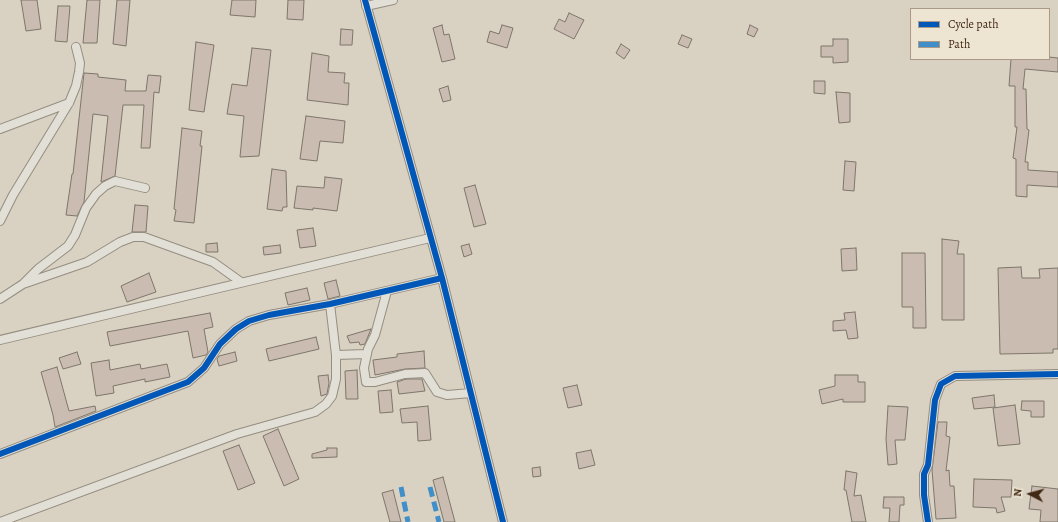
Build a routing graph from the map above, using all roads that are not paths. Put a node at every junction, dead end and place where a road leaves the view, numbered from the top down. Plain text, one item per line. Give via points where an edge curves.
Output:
1 (393, 0) edge
2 (366, 3) edge
3 (76, 47) dead end
4 (69, 103) junction
5 (0, 129) edge
6 (145, 188) dead end
7 (0, 221) edge
8 (430, 238) junction
9 (442, 278) junction
10 (241, 282) junction
11 (23, 284) junction
12 (387, 291) junction
13 (0, 299) edge
14 (330, 304) junction
15 (0, 340) edge
16 (366, 354) junction
17 (336, 355) junction
18 (1058, 374) edge
19 (471, 393) junction
20 (0, 454) edge
21 (0, 522) edge
22 (503, 522) edge
23 (928, 522) edge

1 - 2 street
2 - 8 street
3 - 4 street via 80,63 79,72
4 - 5 street
4 - 7 street
6 - 11 street via 115,180 105,186 86,208 68,246
8 - 9 street
8 - 10 street
9 - 12 street
9 - 19 street
10 - 11 street via 213,262 144,237 134,237 120,242 87,262
10 - 15 street
11 - 13 street
12 - 14 street
12 - 16 street via 375,335
14 - 17 street
14 - 20 street via 269,314 249,321 220,344 204,368 188,382
16 - 17 street
16 - 19 street via 366,382 405,374 425,373 437,392 446,395
17 - 21 street via 336,379 332,396 315,412 237,434
18 - 23 street via 955,376 942,384 935,400 928,465 924,474
19 - 22 street

